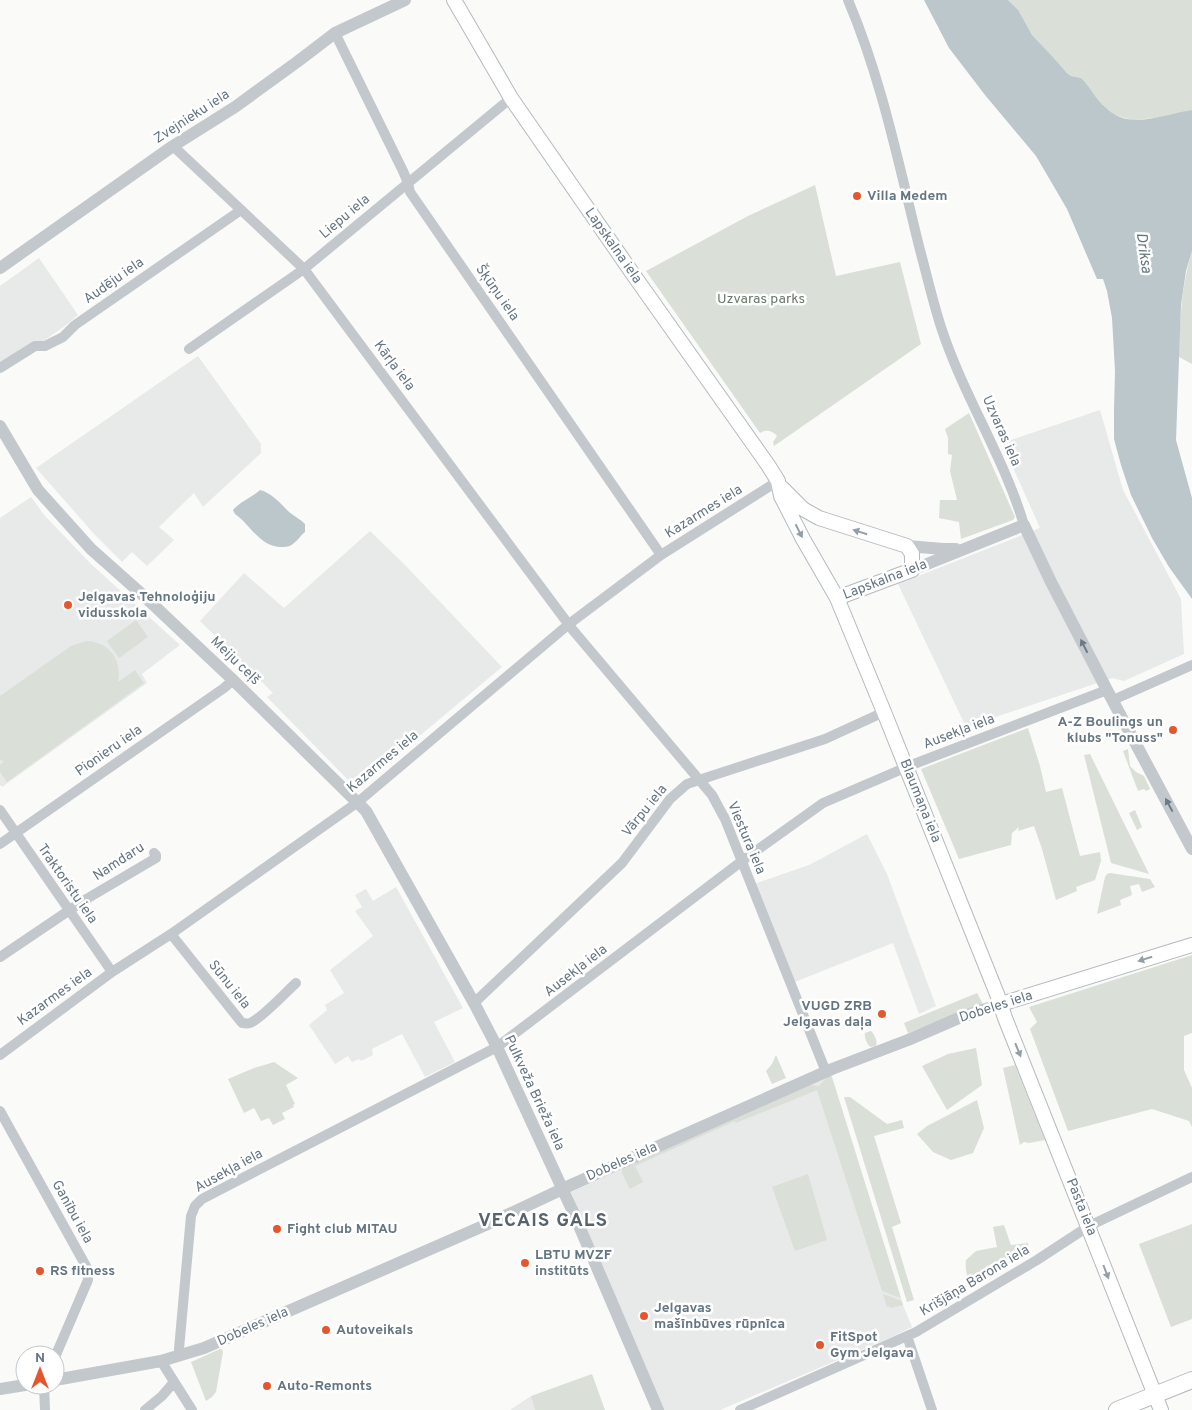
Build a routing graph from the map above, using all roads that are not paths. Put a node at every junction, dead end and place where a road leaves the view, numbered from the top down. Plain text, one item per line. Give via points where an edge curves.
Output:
1 (405, 0) edge
2 (454, 0) edge
3 (848, 0) edge
4 (335, 33) junction
5 (510, 98) junction
6 (173, 146) junction
7 (408, 183) junction
8 (241, 210) junction
9 (0, 268) edge
10 (304, 269) junction
11 (189, 349) dead end
12 (0, 368) edge
13 (0, 426) edge
14 (779, 484) junction
15 (1024, 526) junction
16 (907, 546) junction
17 (966, 549) junction
18 (661, 555) junction
19 (912, 570) junction
20 (837, 598) junction
21 (569, 624) junction
22 (1192, 665) edge
23 (233, 680) junction
24 (1110, 695) junction
25 (884, 712) junction
26 (906, 767) junction
27 (699, 780) junction
28 (358, 802) junction
29 (0, 810) edge
30 (15, 833) junction
31 (0, 844) edge
32 (1192, 849) edge
33 (154, 853) dead end
34 (742, 861) junction
35 (69, 910) junction
36 (170, 934) junction
37 (1192, 944) edge
38 (0, 957) edge
39 (112, 972) junction
40 (296, 983) dead end
41 (474, 1003) junction
42 (1001, 1004) junction
43 (497, 1048) junction
44 (0, 1056) edge
45 (826, 1072) junction
46 (0, 1111) edge
47 (1192, 1177) edge
48 (562, 1190) junction
49 (1089, 1226) junction
50 (907, 1336) junction
51 (60, 1345) edge
52 (180, 1356) junction
53 (161, 1361) junction
54 (65, 1378) edge
55 (1192, 1380) edge
56 (174, 1382) junction
57 (15, 1387) edge
58 (0, 1389) edge
59 (44, 1395) edge
60 (1155, 1395) junction
61 (45, 1410) edge
62 (145, 1410) edge
63 (192, 1410) edge
64 (658, 1410) edge
65 (740, 1410) edge
66 (932, 1410) edge
67 (1117, 1410) edge
68 (1162, 1410) edge

1 - 4 street, Zvejnieku iela
2 - 5 main road, Lapskalna iela
3 - 15 street, Uzvaras iela via 884,107 933,301 949,351 1006,477
4 - 6 street, Zvejnieku iela via 235,107
4 - 7 street, Šķūņu iela
5 - 7 street, Liepu iela
5 - 14 main road, Lapskalna iela
6 - 8 street, Kārļa iela
6 - 9 street, Zvejnieku iela
7 - 10 street, Liepu iela
7 - 18 street, Šķūņu iela via 410,192
8 - 10 street, Kārļa iela
8 - 12 street, Audēju iela via 75,325 63,337 45,346 35,346
10 - 11 street, Liepu iela
10 - 21 street, Kārļa iela
13 - 23 street, Meiju ceļš via 38,490 91,549
16 -> 14 main road, Lapskalna iela via 819,518 802,509
14 - 18 street, Kazarmes iela
14 -> 20 main road, Lapskalna iela via 781,496
15 - 17 street, Lapskalna iela
24 -> 15 street, Uzvaras iela
16 - 17 street, Lapskalna iela
16 - 19 main road via 912,554
17 - 19 street, Lapskalna iela
18 - 21 street, Kazarmes iela
19 - 20 main road, Lapskalna iela
20 - 25 main road, Blaumaņa iela
21 - 27 street, Viestura iela
21 - 28 street, Kazarmes iela
22 - 24 street, Ausekļa iela
23 - 28 street, Meiju ceļš
23 - 30 street, Pionieru iela
24 - 26 street, Ausekļa iela
32 -> 24 street, Uzvaras iela
25 - 26 main road, Blaumaņa iela
25 - 27 street, Vārpu iela via 825,739
26 - 34 street, Ausekļa iela via 823,802
26 - 42 main road, Blaumaņa iela
27 - 34 street, Viestura iela via 725,819
27 - 41 street, Vārpu iela via 687,784 670,799 622,863
28 - 36 street, Kazarmes iela
28 - 41 street, Pulkveža Brieža iela
29 - 30 street, Traktoristu iela
30 - 31 street, Pionieru iela
30 - 35 street, Traktoristu iela
33 - 35 street, Namdaru via 156,858
34 - 43 street, Ausekļa iela
34 - 45 street, Viestura iela
35 - 38 street
35 - 39 street, Traktoristu iela
36 - 39 street, Kazarmes iela
36 - 40 street, Sūnu iela via 242,1023 247,1024 261,1016
37 -> 42 main road, Dobeles iela
39 - 44 street, Kazarmes iela
41 - 43 street, Pulkveža Brieža iela
42 - 45 street, Dobeles iela
42 -> 49 main road, Pasta iela
43 - 48 street, Pulkveža Brieža iela
43 - 52 street, Ausekļa iela via 197,1203 191,1216
45 - 48 street, Dobeles iela
46 - 51 street, Ganību iela via 87,1268 88,1280
47 - 49 street, Krišjāņa Barona iela
48 - 52 street, Dobeles iela via 333,1293
48 - 64 street, Pulkveža Brieža iela
49 - 50 street, Krišjāņa Barona iela via 1038,1260
49 -> 60 main road, Pasta iela
50 - 65 street, Krišjāņa Barona iela
50 - 66 street
52 - 53 street, Dobeles iela
53 - 54 street, Dobeles iela
53 - 56 street
55 - 60 main road
56 - 62 street
56 - 63 street
57 - 58 street
59 - 61 street
60 - 67 main road
60 - 68 main road, Pasta iela

